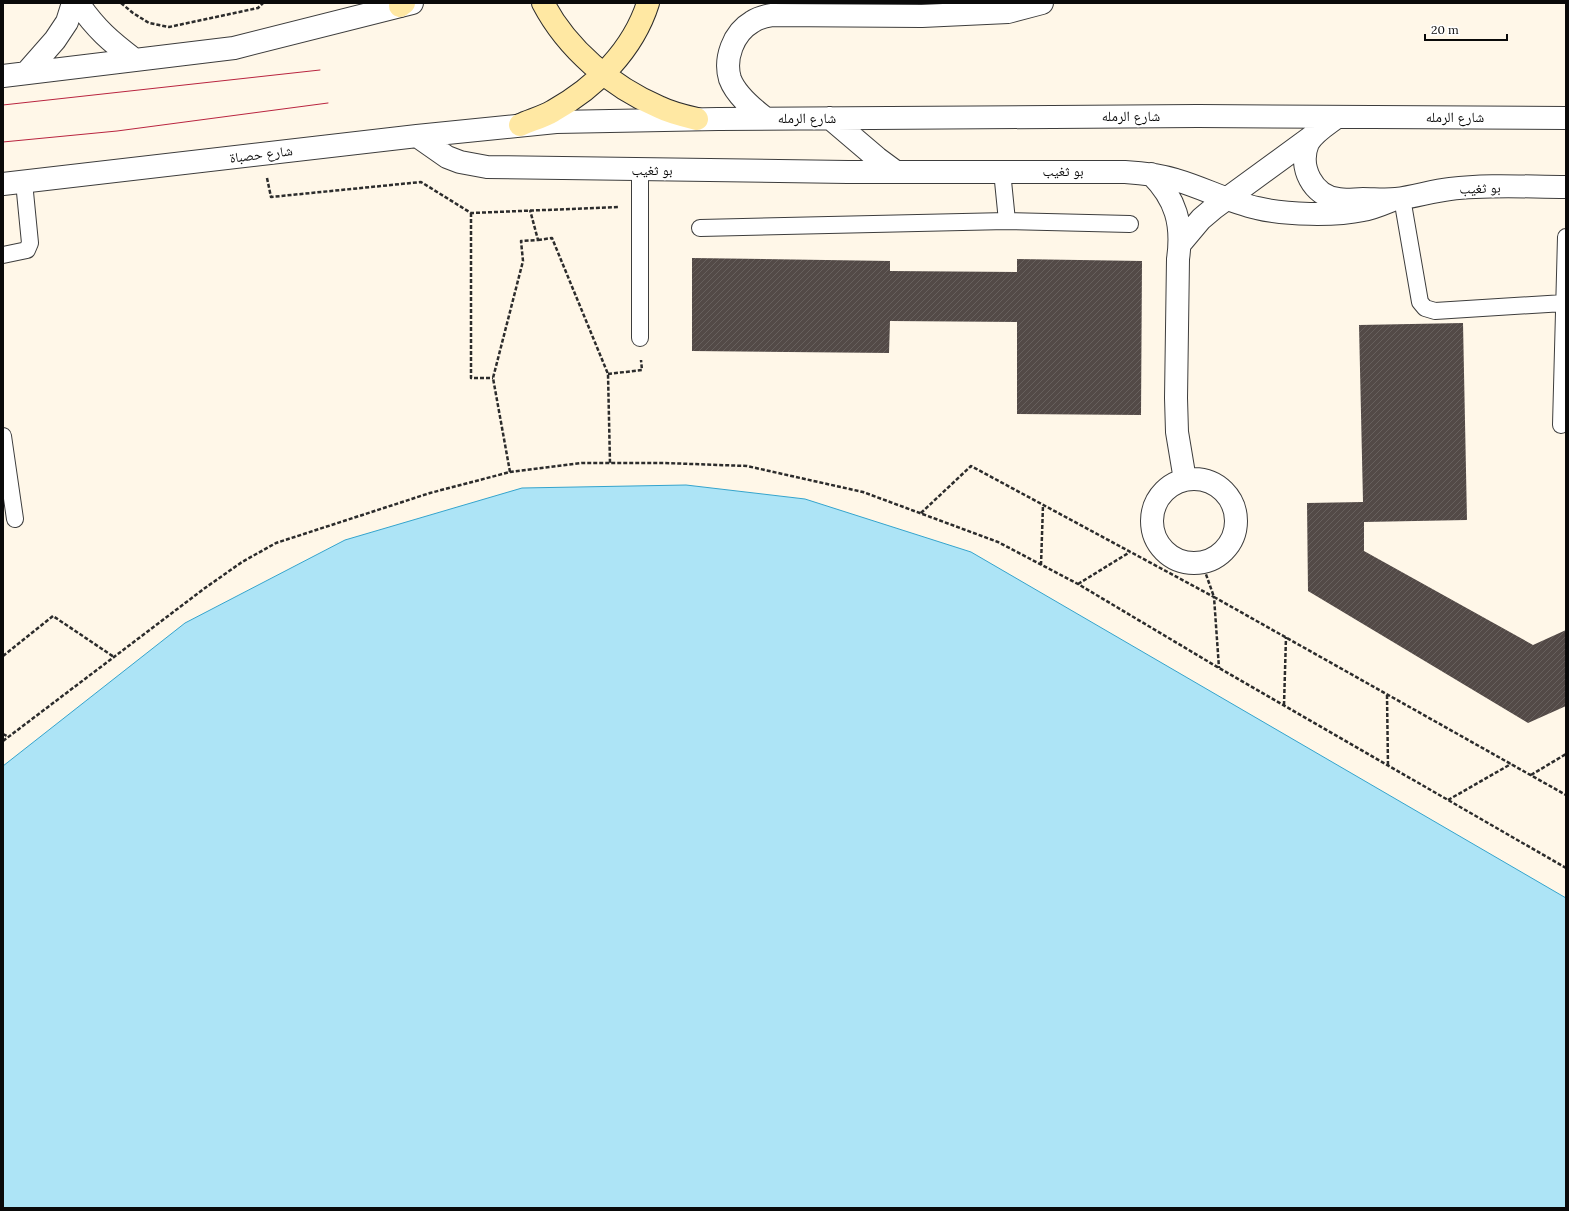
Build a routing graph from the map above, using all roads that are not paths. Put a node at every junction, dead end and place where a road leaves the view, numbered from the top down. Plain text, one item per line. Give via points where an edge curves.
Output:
1 (73, 3) edge
2 (78, 3) edge
3 (543, 3) edge
4 (648, 3) edge
5 (1042, 3) edge
6 (405, 4) edge
7 (135, 60) junction
8 (26, 73) junction
9 (603, 74) junction
10 (3, 76) edge
11 (1337, 117) junction
12 (765, 118) junction
13 (830, 118) junction
14 (1566, 118) edge
15 (697, 119) junction
16 (520, 125) junction
17 (1314, 135) junction
18 (417, 136) junction
19 (640, 170) junction
20 (1002, 171) junction
21 (896, 172) junction
22 (1151, 174) junction
23 (24, 182) junction
24 (3, 184) edge
25 (1566, 187) edge
26 (1227, 198) junction
27 (1398, 198) junction
28 (1007, 221) junction
29 (1130, 224) dead end
30 (700, 228) dead end
31 (1566, 237) edge
32 (1180, 244) junction
33 (3, 255) edge
34 (1564, 303) junction
35 (640, 338) road end
36 (1560, 425) dead end
37 (3, 436) edge
38 (1185, 480) junction
39 (15, 519) dead end

1 - 8 street via 67,22 55,40
2 - 7 street via 107,38
3 - 9 main road, شارع الرمله via 563,34
4 - 9 main road via 634,35
5 - 12 street via 1008,12 922,16 761,17 743,28 736,38 731,48 729,70 731,80 743,99
6 - 7 street via 234,48
7 - 8 street
8 - 10 street
9 - 15 main road, شارع الرمله via 652,104
9 - 16 main road via 575,97 552,111
11 - 13 street, شارع الرمله
11 - 14 street, شارع الرمله
11 - 17 street, بو ثغيب
12 - 13 street, شارع الرمله
12 - 15 street, شارع الرمله
13 - 21 street
15 - 16 street, شارع الرمله
16 - 18 street, شارع حصباة
17 - 26 street, بو ثغيب
17 - 27 street, بو ثغيب via 1308,143 1306,165 1308,175 1321,192 1339,200
18 - 19 street, بو ثغيب via 447,157 487,167
18 - 23 street, شارع حصباة
19 - 21 street, بو ثغيب
19 - 35 lane
20 - 21 street, بو ثغيب
20 - 22 street, بو ثغيب
20 - 28 lane
22 - 26 street, بو ثغيب via 1177,180
22 - 32 street via 1163,186 1173,204
23 - 24 street, شارع حصباة
23 - 33 lane via 30,243 27,250
25 - 27 street, بو ثغيب via 1476,187
26 - 27 street, بو ثغيب via 1276,212 1302,213 1364,210
26 - 32 street, بو ثغيب via 1201,220
27 - 34 lane via 1420,302 1425,308 1435,311
28 - 29 lane
28 - 30 lane
31 - 34 lane
32 - 38 street via 1176,398 1177,432
34 - 36 lane
37 - 39 lane
38 - 38 street via 1200,480 1215,486 1226,496 1234,509 1234,532 1228,546 1217,557 1202,562 1187,563 1173,558 1157,541 1152,526 1153,511 1160,497 1171,486

